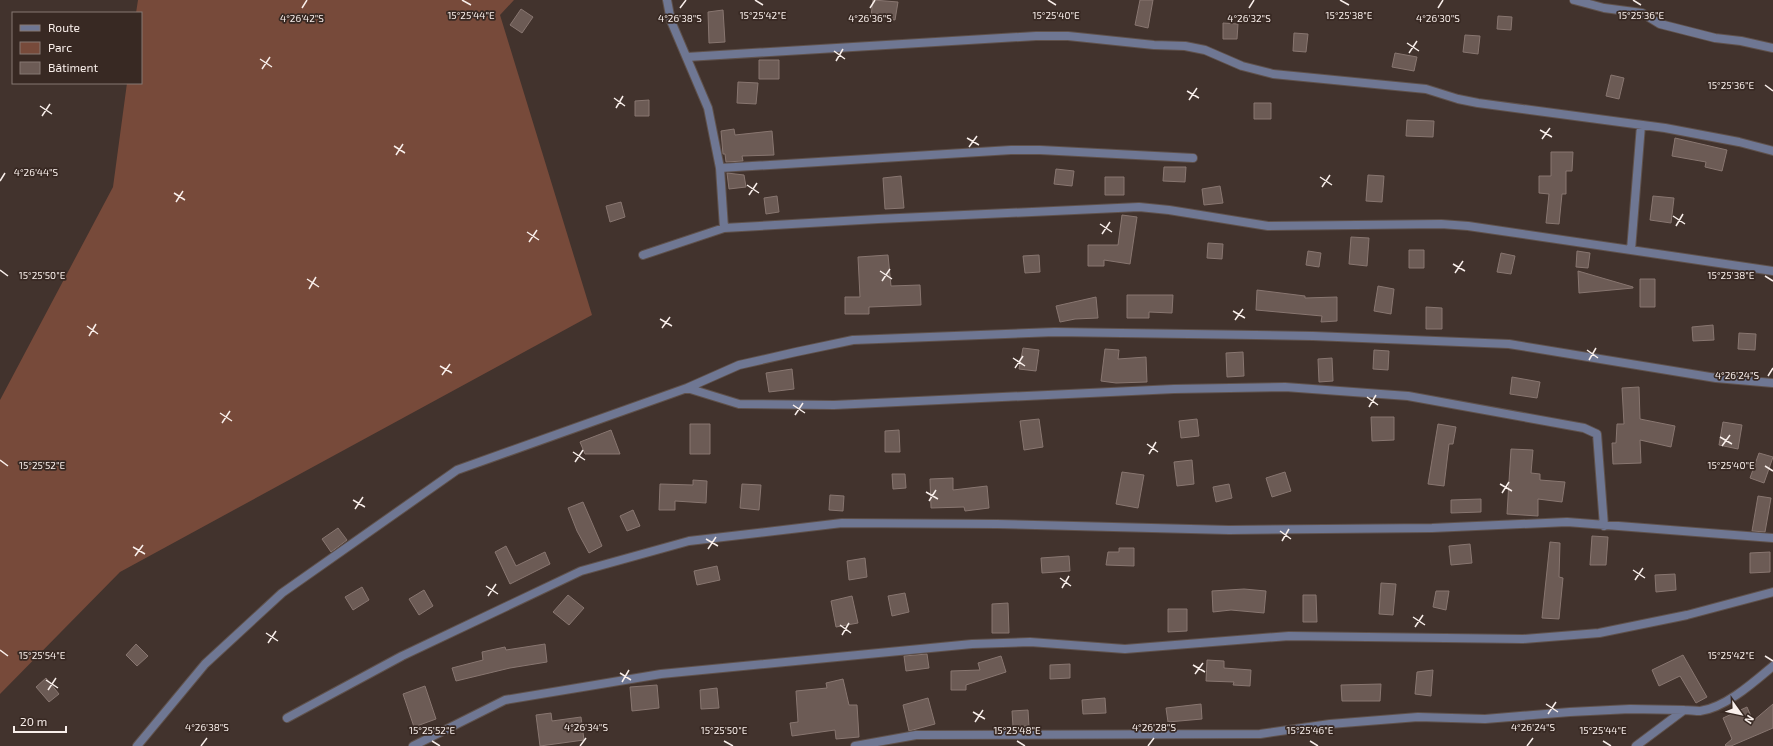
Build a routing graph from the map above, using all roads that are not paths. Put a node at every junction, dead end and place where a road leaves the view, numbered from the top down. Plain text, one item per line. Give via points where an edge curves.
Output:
1 (667, 0) edge
2 (1574, 0) edge
3 (1773, 48) edge
4 (687, 56) junction
5 (1641, 125) junction
6 (1773, 151) edge
7 (1193, 158) dead end
8 (720, 168) junction
9 (724, 228) junction
10 (1631, 250) junction
11 (643, 255) dead end
12 (1773, 271) edge
13 (1773, 383) edge
14 (687, 388) junction
15 (1604, 526) junction
16 (1773, 538) edge
17 (1773, 592) edge
18 (1773, 666) edge
19 (1684, 710) junction
20 (287, 718) dead end
21 (137, 746) edge
22 (413, 746) edge
23 (855, 746) edge
24 (1636, 746) edge

1 - 4 street via 671,21
2 - 3 street via 1604,8 1642,13 1660,24 1716,38
4 - 5 street via 1028,36 1068,36 1185,46 1205,50 1242,66 1273,74 1426,89 1478,103
4 - 8 street via 708,108
5 - 6 street via 1739,142
5 - 10 street
7 - 8 street via 1012,150
8 - 9 street
9 - 10 street via 1139,207 1268,226 1468,226
9 - 11 street
10 - 12 street
13 - 14 street via 1716,378 1509,344 1313,336 1055,332 853,340 740,365
14 - 15 street via 739,404 834,405 1174,388 1285,387 1408,396 1584,428 1598,434
14 - 21 street via 457,470 282,593 205,664
15 - 16 street
15 - 20 street via 1567,522 1432,528 1229,530 842,523 689,541 581,571 402,656
17 - 22 street via 1628,629 1592,634 1523,639 1289,636 1125,649 1030,642 972,644 661,674 505,700
18 - 19 street via 1733,698 1716,707 1699,711
19 - 23 street via 1630,709 1484,719 1418,717 1330,724 1260,734 916,735
19 - 24 street

